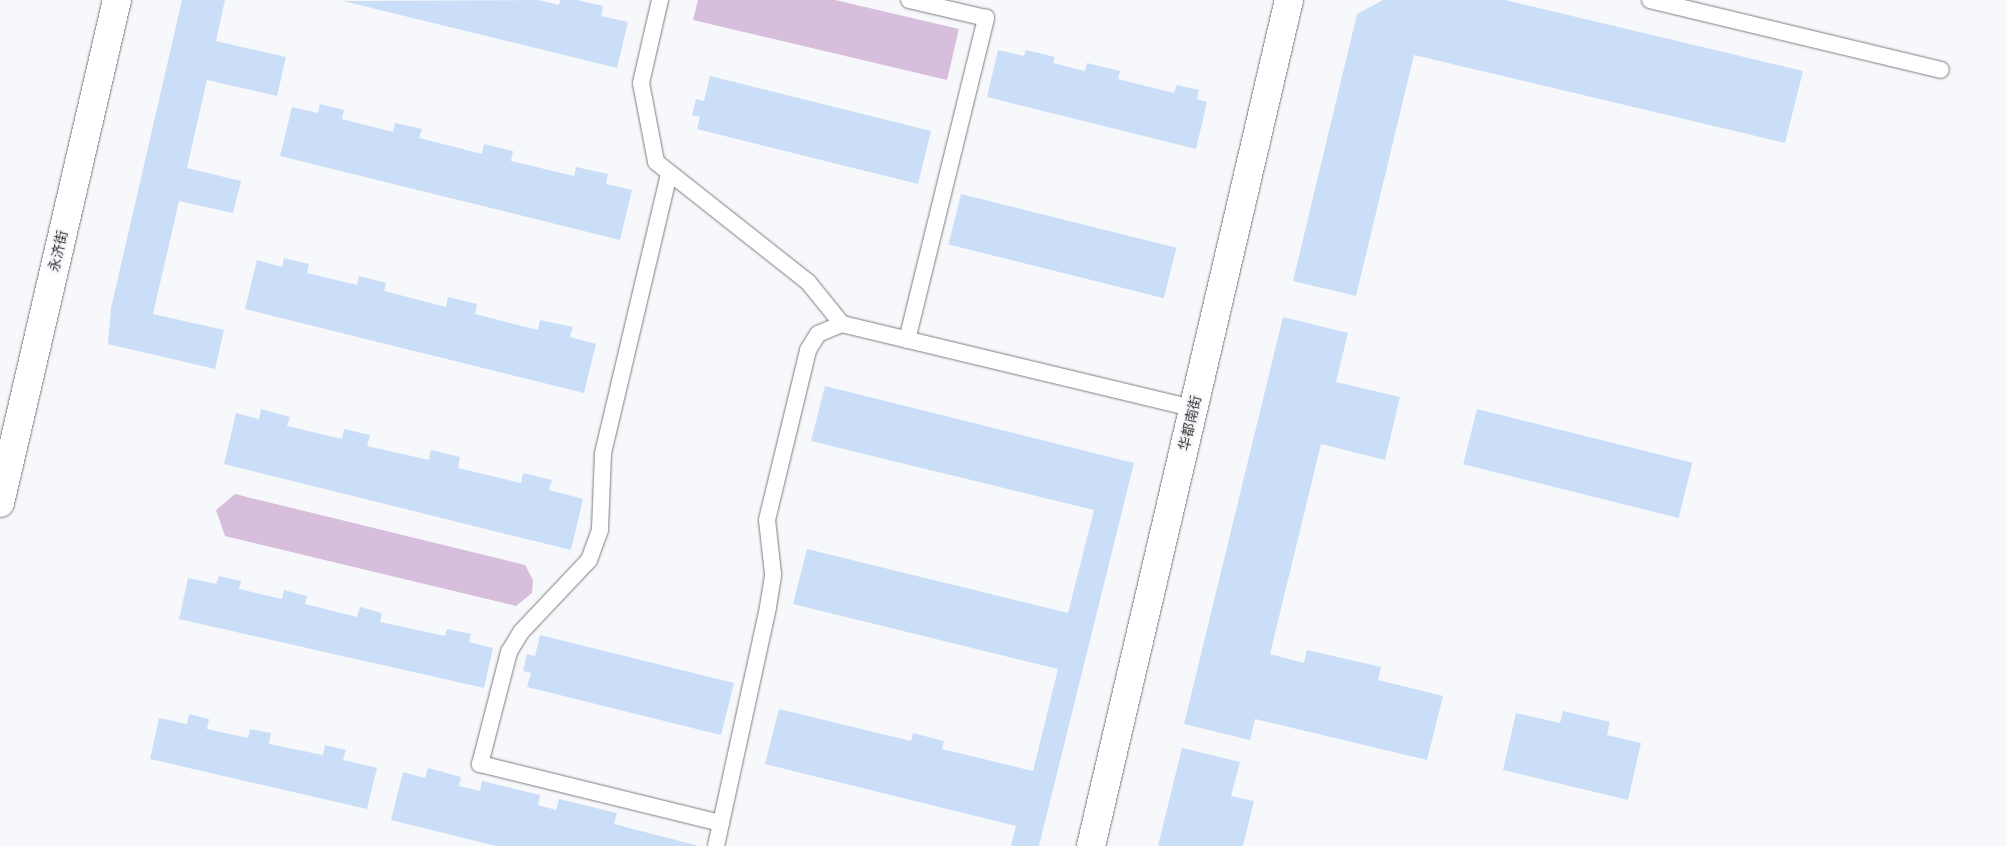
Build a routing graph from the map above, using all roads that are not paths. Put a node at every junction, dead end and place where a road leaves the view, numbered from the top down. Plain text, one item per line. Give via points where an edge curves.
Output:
1 (117, 0) edge
2 (660, 0) edge
3 (909, 0) edge
4 (1289, 0) edge
5 (1650, 0) edge
6 (1941, 70) dead end
7 (669, 174) junction
8 (842, 324) junction
9 (907, 340) junction
10 (1193, 408) junction
11 (0, 503) edge
12 (721, 823) junction
13 (716, 846) edge
14 (1091, 846) edge

1 - 11 street, 永济街
2 - 7 lane via 641,82 642,103 652,126 656,162
3 - 9 lane via 986,18
4 - 10 street, 华都南街
5 - 6 lane
7 - 8 lane via 808,282
7 - 12 lane via 603,454 600,530 589,560 521,632 509,652 480,764
8 - 9 lane
8 - 12 lane via 818,334 808,350 767,520 773,574 768,607
9 - 10 lane
10 - 14 street, 华都南街
12 - 13 lane

